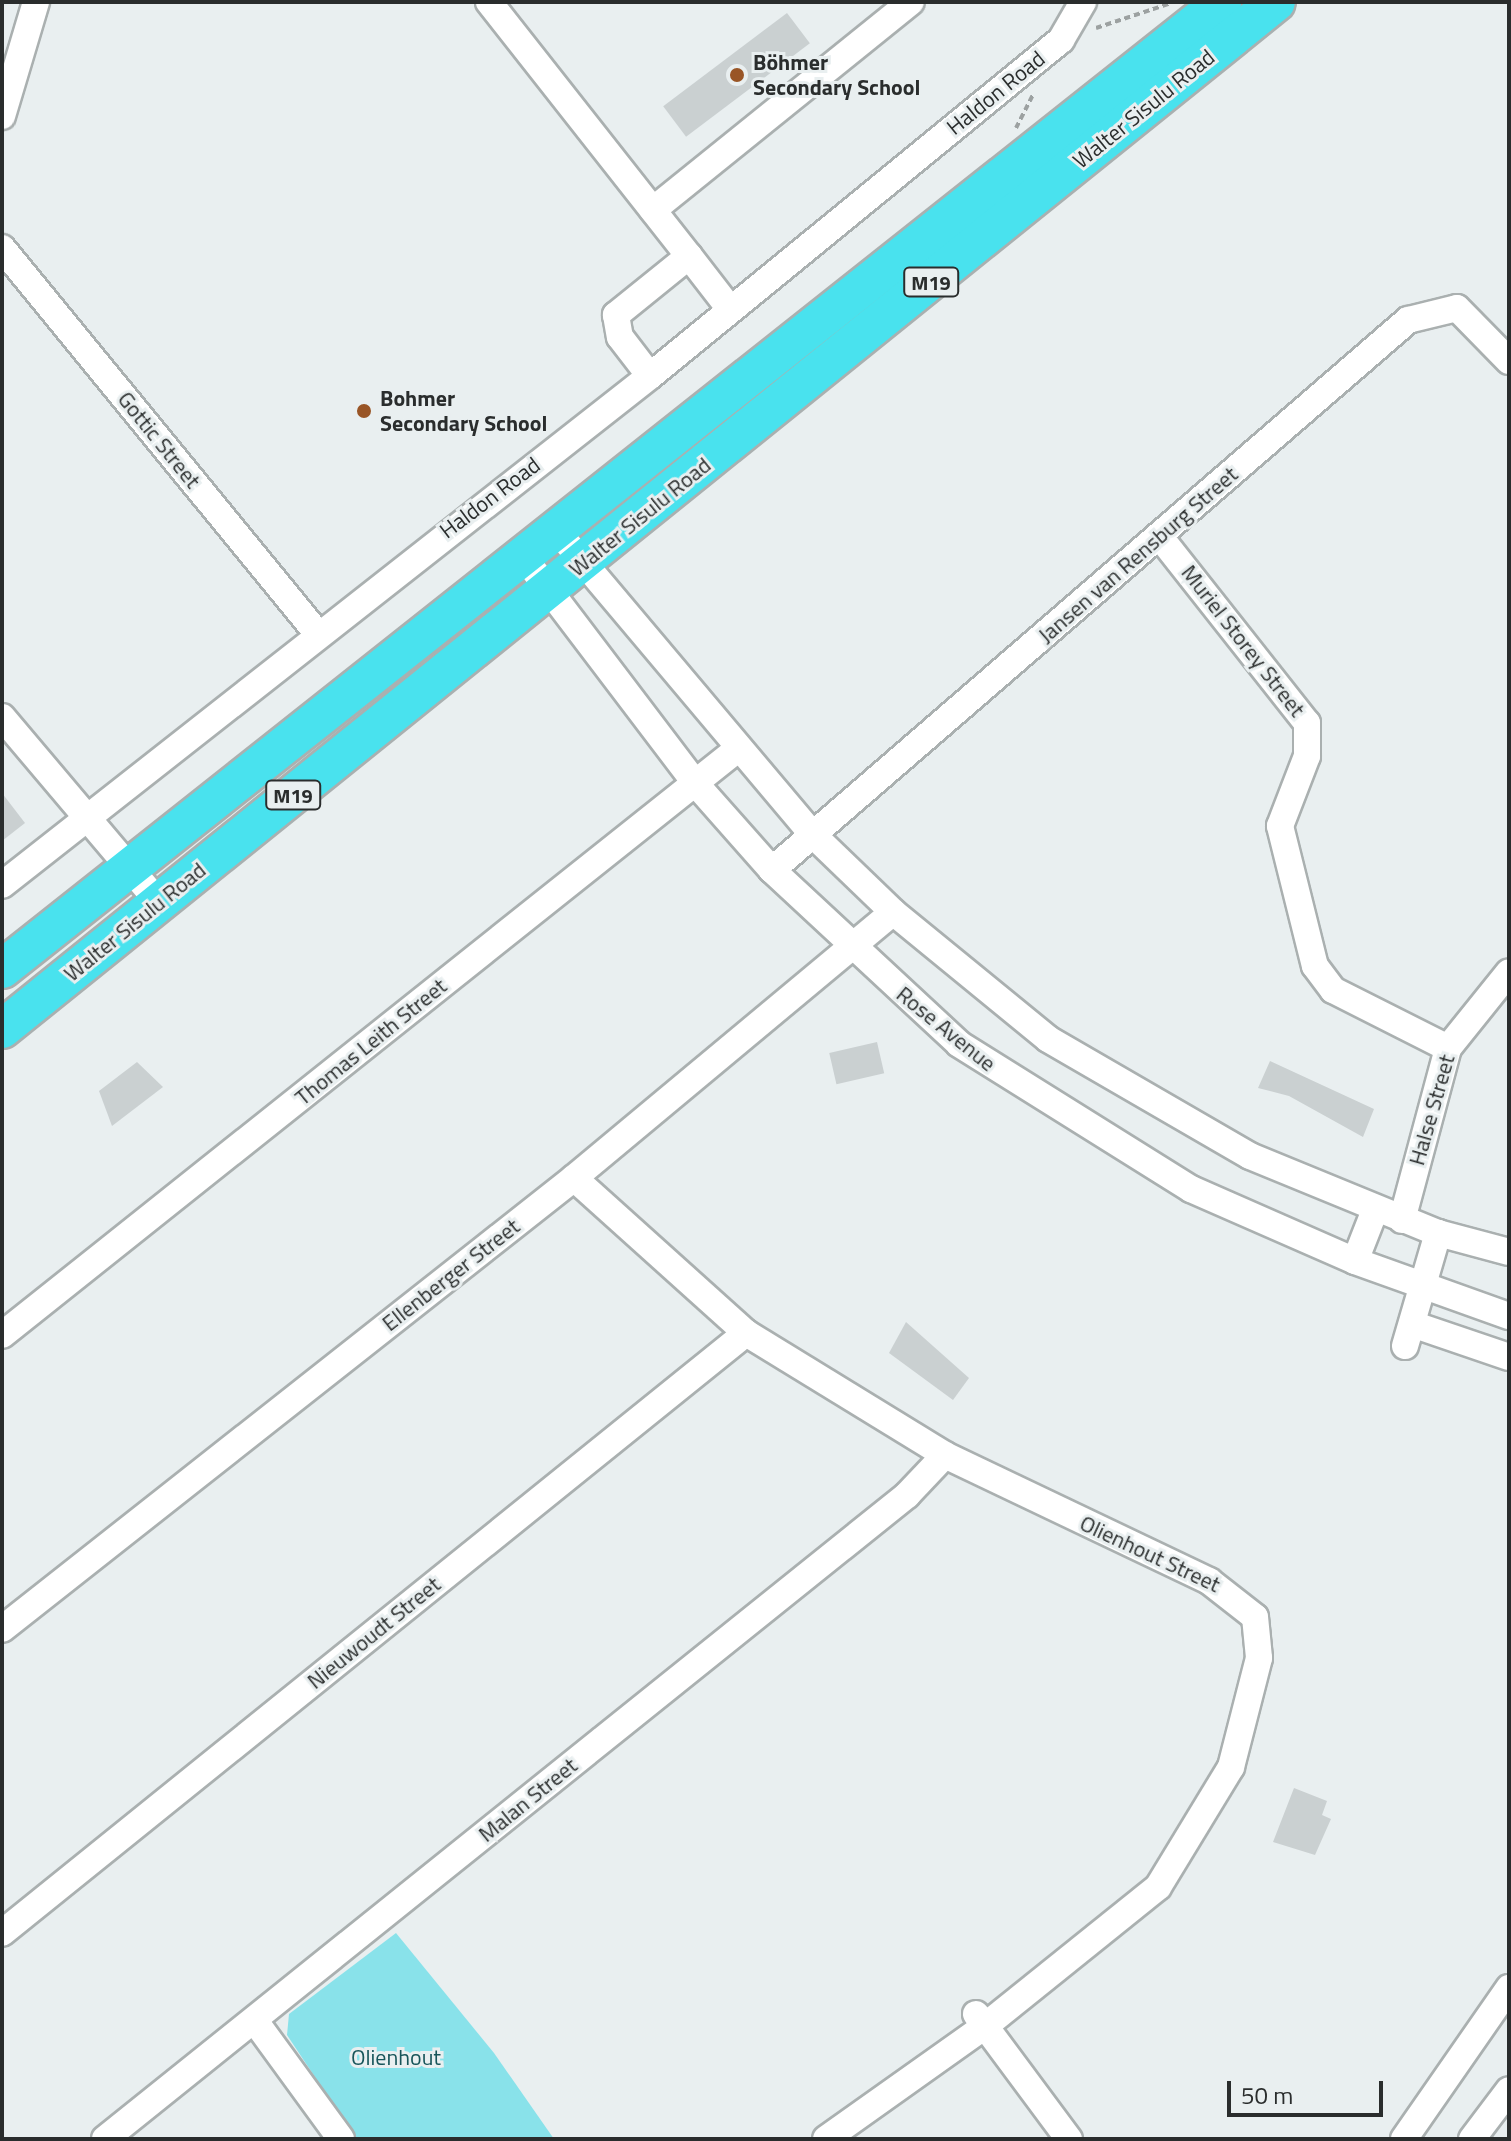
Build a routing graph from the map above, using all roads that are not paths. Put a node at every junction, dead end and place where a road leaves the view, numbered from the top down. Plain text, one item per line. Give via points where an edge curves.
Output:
1 (36, 2) edge
2 (489, 2) edge
3 (911, 2) edge
4 (1222, 2) edge
5 (1276, 2) edge
6 (1082, 6) edge
7 (2, 116) edge
8 (994, 207) junction
9 (653, 210) junction
10 (2, 248) edge
11 (689, 256) junction
12 (730, 309) junction
13 (802, 337) junction
14 (1509, 361) edge
15 (826, 367) junction
16 (650, 376) junction
17 (557, 531) junction
18 (1160, 537) junction
19 (523, 556) junction
20 (585, 562) junction
21 (548, 591) junction
22 (316, 632) junction
23 (355, 689) junction
24 (2, 717) edge
25 (382, 724) junction
26 (739, 748) junction
27 (695, 783) junction
28 (86, 820) junction
29 (812, 834) junction
30 (126, 870) junction
31 (772, 870) junction
32 (2, 885) edge
33 (159, 903) junction
34 (893, 912) junction
35 (850, 949) junction
36 (2, 969) edge
37 (1509, 972) edge
38 (2, 1029) edge
39 (1448, 1048) junction
40 (574, 1178) junction
41 (1375, 1210) junction
42 (1402, 1220) junction
43 (1438, 1233) junction
44 (1509, 1252) edge
45 (1355, 1261) junction
46 (1422, 1287) junction
47 (1506, 1317) edge
48 (746, 1333) junction
49 (2, 1335) edge
50 (1509, 1357) edge
51 (945, 1455) junction
52 (2, 1629) edge
53 (2, 1933) edge
54 (1509, 1988) edge
55 (981, 2020) junction
56 (255, 2021) junction
57 (1509, 2090) edge
58 (105, 2139) edge
59 (341, 2139) edge
60 (826, 2139) edge
61 (1069, 2139) edge
62 (1404, 2139) edge
63 (1472, 2139) edge

1 - 7 street
2 - 9 street
3 - 9 street
4 - 8 highway, Walter Sisulu Road / M19
5 - 8 highway, Walter Sisulu Road / M19
6 - 12 street, Haldon Road via 1061,40
8 - 13 highway, Walter Sisulu Road / M19
8 - 15 highway, Walter Sisulu Road / M19
9 - 11 street
10 - 22 street, Gottic Street
11 - 12 street
11 - 16 street via 616,315 620,337
12 - 16 street, Haldon Road
13 - 15 highway
13 - 17 highway, Walter Sisulu Road / M19
14 - 18 street, Jansen van Rensburg Street via 1457,308 1408,320
15 - 20 highway, Walter Sisulu Road / M19
16 - 22 street, Haldon Road
17 - 19 highway, Walter Sisulu Road / M19
17 - 20 street
18 - 29 street, Jansen van Rensburg Street
18 - 39 street, Muriel Storey Street via 1307,723 1307,756 1280,826 1315,966 1333,990
19 - 21 street, Rose Avenue
19 - 23 highway, Walter Sisulu Road / M19
20 - 21 highway, Walter Sisulu Road / M19
20 - 26 street
21 - 25 highway, Walter Sisulu Road / M19
21 - 27 street, Rose Avenue
22 - 28 street, Haldon Road
23 - 25 highway
23 - 30 highway, Walter Sisulu Road / M19
24 - 28 street
25 - 33 highway, Walter Sisulu Road / M19
26 - 27 street, Thomas Leith Street
26 - 29 street
27 - 31 street, Rose Avenue
27 - 49 street, Thomas Leith Street
28 - 30 street
28 - 32 street, Haldon Road
29 - 31 street, Jansen van Rensburg Street
29 - 34 street
30 - 33 street
30 - 36 highway, Walter Sisulu Road / M19
31 - 35 street, Rose Avenue
33 - 38 highway, Walter Sisulu Road / M19
34 - 35 street, Ellenberger Street
34 - 41 street via 1048,1039 1112,1080 1250,1156
35 - 40 street, Ellenberger Street
35 - 45 street, Rose Avenue via 959,1044 1085,1129 1191,1189
37 - 39 street, Halse Street
39 - 42 street, Halse Street
40 - 48 street, Olienhout Street
40 - 52 street, Ellenberger Street
41 - 42 street
41 - 45 street
42 - 43 street
43 - 44 street
43 - 46 street
45 - 46 street, Rose Avenue
46 - 47 street, Rose Avenue
46 - 50 street via 1408,1335
48 - 51 street, Olienhout Street
48 - 53 street, Nieuwoudt Street
51 - 55 street, Olienhout Street via 1229,1592 1248,1606 1260,1638 1231,1767 1175,1864 1133,1912
51 - 56 street, Malan Street via 907,1495
54 - 62 street
55 - 60 street, Olienhout Street
55 - 61 street
56 - 58 street, Malan Street
56 - 59 street
57 - 63 street

